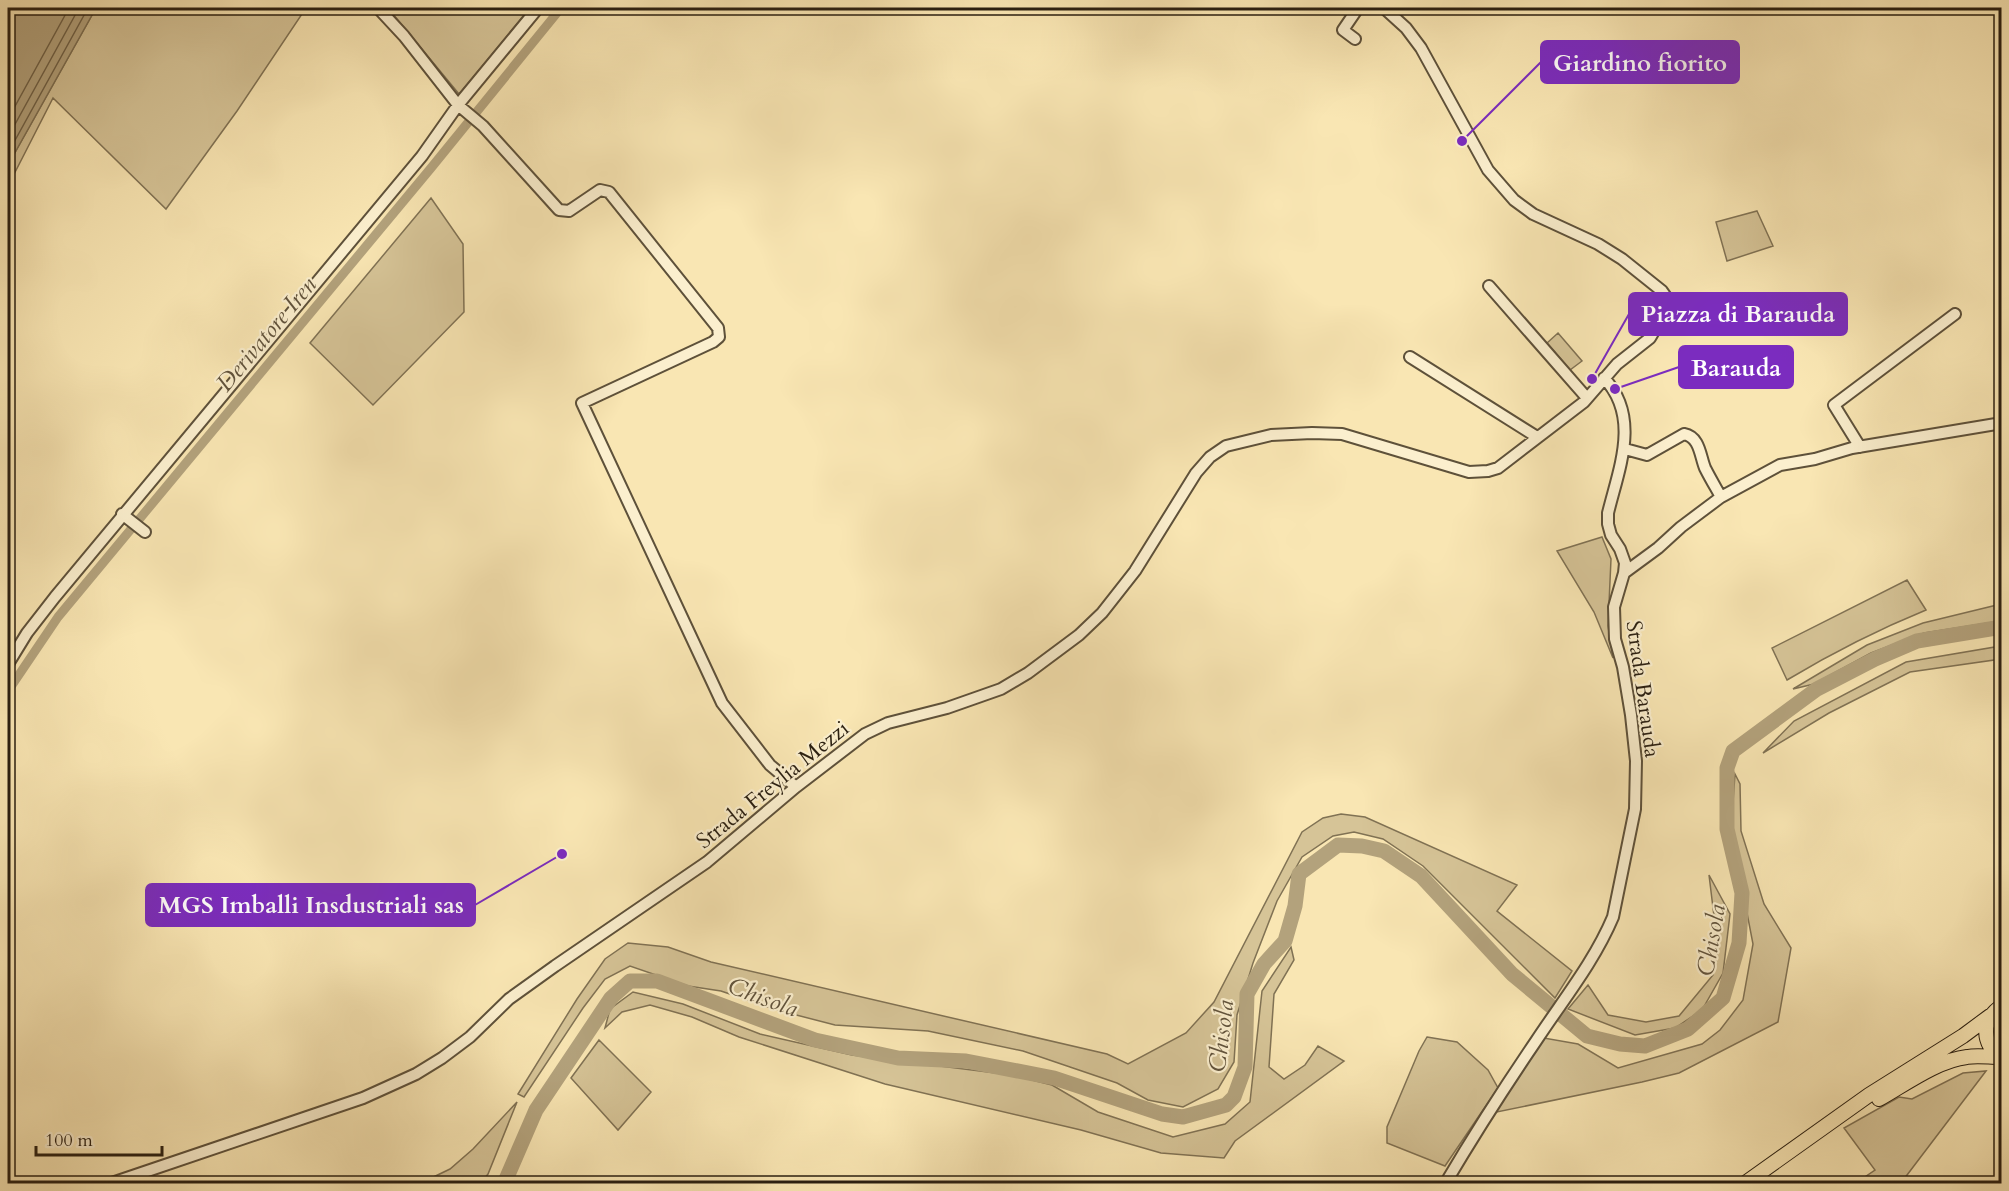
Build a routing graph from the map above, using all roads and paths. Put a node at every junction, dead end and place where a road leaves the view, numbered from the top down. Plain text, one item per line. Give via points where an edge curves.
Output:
1 (378, 8) edge
2 (538, 8) edge
3 (1358, 8) edge
4 (1384, 8) edge
5 (1355, 39) dead end
6 (458, 105) junction
7 (1489, 286) dead end
8 (1955, 314) dead end
9 (1410, 357) dead end
10 (1604, 378) junction
11 (1587, 398) junction
12 (2001, 423) edge
13 (1537, 437) junction
14 (1860, 447) junction
15 (1625, 449) junction
16 (1722, 497) junction
17 (124, 516) junction
18 (145, 532) dead end
19 (1624, 573) junction
20 (8, 664) edge
21 (796, 788) junction
22 (2001, 1006) edge
23 (1990, 1016) junction
24 (2000, 1058) edge
25 (1834, 1121) junction
26 (110, 1184) edge
27 (1445, 1184) edge
28 (1744, 1184) edge

1 - 6 street
2 - 6 street
3 - 5 street via 1344,30
4 - 10 street, Strada Freylia Mezzi via 1421,48 1488,170 1507,192 1533,214 1622,259 1669,301 1650,338
6 - 17 street via 422,156
6 - 21 street via 483,126 559,210 569,210 600,190 609,192 718,328 719,337 713,342 582,403 722,703 770,765
7 - 11 street
8 - 14 street via 1834,405
9 - 13 street
10 - 11 street, Strada Freylia Mezzi
10 - 15 street, Strada Barauda via 1620,404 1626,428
11 - 13 street, Strada Freylia Mezzi
12 - 14 street
13 - 21 street, Strada Freylia Mezzi via 1498,468 1469,472 1342,434 1270,435 1226,446 1196,473 1135,571 1102,613 1071,641 1001,688 947,708 888,723 865,734
14 - 16 street via 1780,465
15 - 16 street via 1647,455 1684,434 1691,435
15 - 19 street, Strada Barauda via 1608,513 1611,535 1625,563
16 - 19 street
17 - 18 street
17 - 20 street via 27,633
19 - 27 street, Strada Barauda via 1614,607 1615,639 1631,715 1636,761 1635,809 1613,917 1589,964 1535,1041
21 - 26 street, Strada Freylia Mezzi via 706,862 509,999 470,1037 416,1074 363,1098
22 - 23 main road
23 - 24 main road via 1985,1028 1988,1045
23 - 25 main road
24 - 25 main road via 1966,1057 1949,1062
25 - 28 main road

